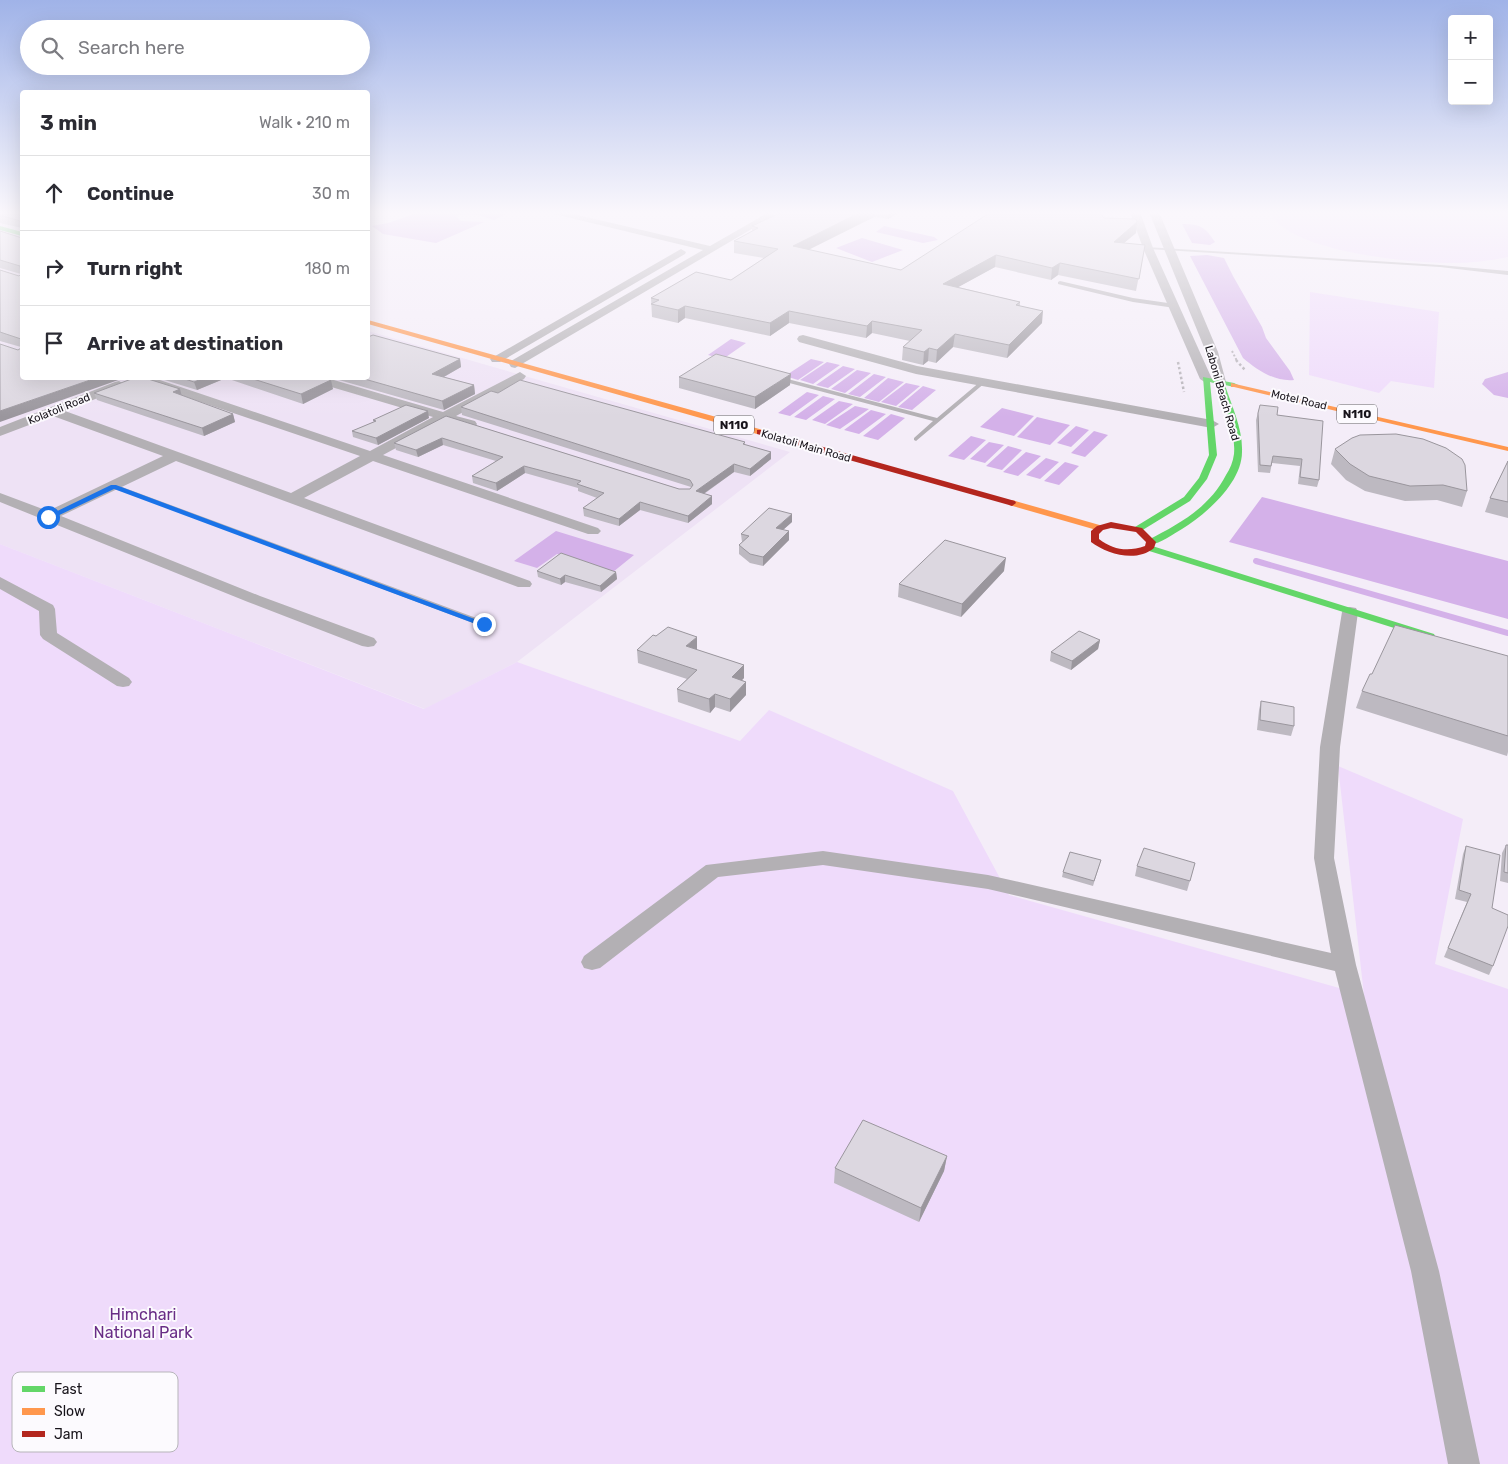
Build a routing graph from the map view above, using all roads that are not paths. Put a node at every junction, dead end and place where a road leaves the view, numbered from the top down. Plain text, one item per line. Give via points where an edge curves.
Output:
1 (633, 280) edge
2 (659, 280) edge
3 (1163, 280) edge
4 (1183, 280) edge
5 (1060, 283) edge
6 (606, 296) junction
7 (626, 300) junction
8 (1175, 306) junction
9 (370, 323) edge
10 (370, 333) edge
11 (803, 339) dead end
12 (496, 359) junction
13 (518, 370) junction
14 (772, 377) edge
15 (1206, 379) junction
16 (102, 380) dead end
17 (133, 380) edge
18 (149, 380) edge
19 (322, 380) edge
20 (983, 382) junction
21 (1220, 382) junction
22 (118, 386) junction
23 (53, 411) junction
24 (445, 416) junction
25 (661, 416) dead end
26 (936, 420) junction
27 (1212, 424) junction
28 (482, 428) edge
29 (0, 432) edge
30 (916, 439) dead end
31 (1508, 449) edge
32 (175, 456) junction
33 (370, 456) junction
34 (860, 461) junction
35 (848, 470) dead end
36 (114, 486) junction
37 (0, 497) edge
38 (291, 499) junction
39 (48, 517) junction
40 (1100, 528) junction
41 (1138, 529) junction
42 (593, 531) dead end
43 (1150, 545) junction
44 (0, 582) edge
45 (524, 584) dead end
46 (1350, 612) junction
47 (484, 624) dead end
48 (1443, 640) edge
49 (368, 642) dead end
50 (123, 682) dead end
51 (592, 962) dead end
52 (1345, 966) junction
53 (1464, 1464) edge

1 - 6 street
2 - 7 street
3 - 8 street, Laboni Beach Road
4 - 21 street, Laboni Beach Road via 1212,352
5 - 8 lane
6 - 7 street
6 - 12 street
7 - 13 street
8 - 15 street, Laboni Beach Road
9 - 12 main road, Kolatoli Main Road / N110
10 - 13 main road, Kolatoli Main Road / N110
11 - 20 street via 916,370
12 - 13 main road, Kolatoli Main Road / N110
13 - 24 street
13 - 25 main road, Kolatoli Main Road / N110
13 - 34 main road, Kolatoli Main Road / N110
14 - 26 lane
15 - 21 main road, Motel Road / N110
15 - 27 main road, Laboni Beach Road
16 - 22 street, Kolatoli Road
17 - 22 street, Kolatoli Road
18 - 33 street
19 - 24 street
20 - 26 lane
20 - 27 street
21 - 31 main road, Motel Road / N110
21 - 43 main road, Laboni Beach Road via 1234,426 1238,457 1229,483 1193,520
22 - 23 street, Kolatoli Road
23 - 29 street, Kolatoli Road
23 - 32 street
24 - 28 street
24 - 33 street
26 - 30 lane
27 - 41 main road, Laboni Beach Road via 1213,455 1203,479 1187,499
32 - 36 street
32 - 38 street
33 - 38 street
33 - 42 street
34 - 35 main road
34 - 40 main road, Kolatoli Main Road / N110
36 - 39 street
36 - 47 lane
37 - 39 street
38 - 45 street
39 - 49 street
40 - 41 main road, Kolatoli Main Road via 1111,525
40 - 43 main road, Laboni Beach Road via 1089,539 1112,552 1139,553
41 - 43 main road via 1148,535
43 - 46 main road
44 - 50 street via 47,609 49,635
46 - 48 main road
46 - 52 street via 1330,747 1324,858
51 - 52 street via 713,870 823,858 988,882
52 - 53 street via 1425,1271

